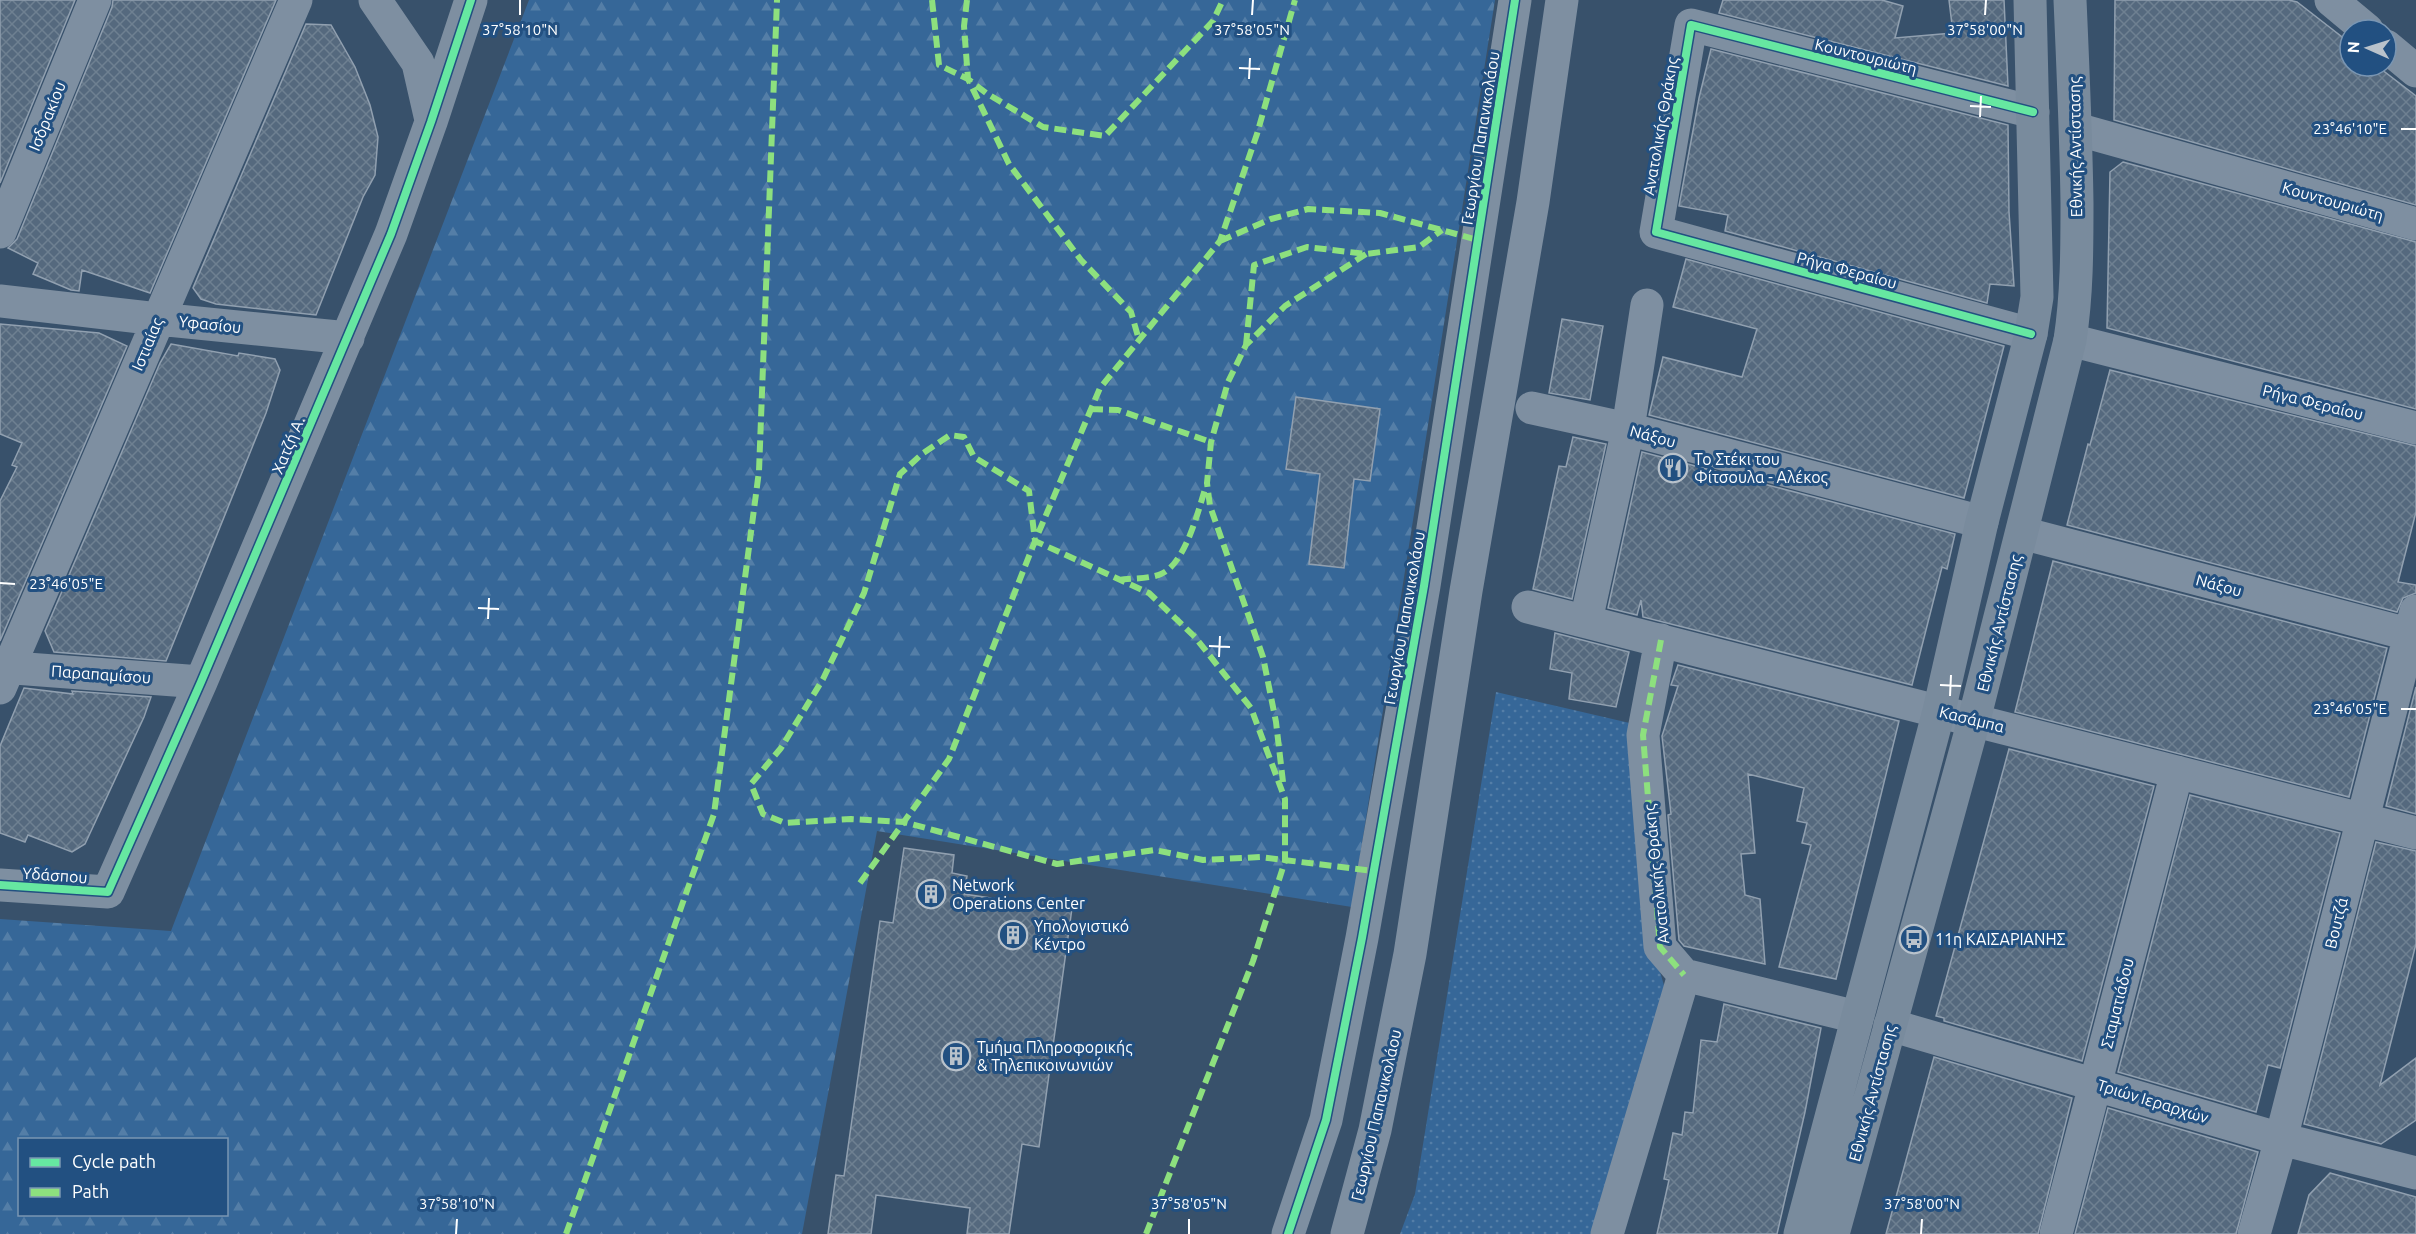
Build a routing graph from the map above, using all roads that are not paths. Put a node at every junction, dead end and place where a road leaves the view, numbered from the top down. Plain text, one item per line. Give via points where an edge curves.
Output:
1 (95, 0) edge
2 (296, 0) edge
3 (375, 0) edge
4 (471, 0) edge
5 (1515, 0) edge
6 (1562, 0) edge
7 (2030, 0) edge
8 (2070, 0) edge
9 (2337, 1) edge
10 (2355, 18) edge
11 (1691, 25) joint
12 (2398, 56) edge
13 (2416, 71) edge
14 (2033, 112) junction
15 (431, 122) junction
16 (2076, 129) junction
17 (2416, 225) edge
18 (0, 232) edge
19 (1656, 232) joint
20 (0, 301) edge
21 (1647, 305) dead end
22 (158, 320) junction
23 (2031, 334) junction
24 (348, 338) junction
25 (2070, 340) junction
26 (1532, 408) dead end
27 (2416, 428) edge
28 (1628, 429) junction
29 (1982, 522) junction
30 (2022, 533) junction
31 (1528, 607) dead end
32 (1586, 621) junction
33 (2414, 627) edge
34 (1660, 640) junction
35 (3, 674) edge
36 (201, 682) junction
37 (1939, 711) junction
38 (1974, 720) junction
39 (2176, 771) junction
40 (2362, 819) junction
41 (2416, 833) edge
42 (0, 885) edge
43 (108, 892) joint
44 (1684, 975) junction
45 (1857, 1017) junction
46 (1890, 1026) junction
47 (2096, 1084) junction
48 (2281, 1139) junction
49 (2408, 1163) edge
50 (1288, 1234) edge
51 (1347, 1234) edge
52 (1607, 1234) edge
53 (1800, 1234) edge
54 (1833, 1234) edge
55 (2056, 1234) edge
56 (2254, 1234) edge

1 - 18 street, Ισδρακίου
2 - 22 street, Ιστιαίας
3 - 15 street via 418,63
4 - 15 street, Χατζή Α.
5 - 50 street, Γεωργίου Παπανικολάου via 1424,586 1364,927 1326,1120
6 - 51 street, Γεωργίου Παπανικολάου via 1533,202 1466,591 1410,954 1375,1130
7 - 14 main road, Εθνικής Αντίστασης
8 - 16 main road, Εθνικής Αντίστασης
9 - 10 street
11 - 14 street, Κουντουριώτη
11 - 19 street, Ανατολικής Θράκης
12 - 13 street
14 - 23 main road, Εθνικής Αντίστασης via 2037,297
15 - 24 street, Χατζή Α.
16 - 17 street, Κουντουριώτη
16 - 25 main road, Εθνικής Αντίστασης via 2077,267
19 - 23 street, Ρήγα Φεραίου
20 - 22 street, Υφασίου
21 - 28 street
22 - 24 street, Υφασίου
22 - 35 street, Ιστιαίας
23 - 29 main road, Εθνικής Αντίστασης
24 - 36 street, Χατζή Α.
25 - 27 street, Ρήγα Φεραίου
25 - 30 main road, Εθνικής Αντίστασης
26 - 28 street, Νάξου
28 - 29 street, Νάξου
28 - 32 street
29 - 37 main road, Εθνικής Αντίστασης
30 - 33 street, Νάξου
30 - 38 main road, Εθνικής Αντίστασης
31 - 32 street, Κασάμπα
32 - 34 street, Κασάμπα
33 - 40 street, Βουτζά
34 - 37 street, Κασάμπα
34 - 44 street, Ανατολικής Θράκης via 1643,735 1660,947
35 - 36 street, Παραπαμίσου
36 - 43 street, Χατζή Α.
37 - 38 street, Κασάμπα
37 - 45 main road, Εθνικής Αντίστασης
38 - 39 street, Κασάμπα
38 - 46 main road, Εθνικής Αντίστασης
39 - 40 street, Κασάμπα
39 - 47 street, Σταματιάδου
40 - 41 street, Κασάμπα
40 - 48 street, Βουτζά
42 - 43 street, Υδάσπου
44 - 45 street
44 - 52 street
45 - 53 main road, Εθνικής Αντίστασης
46 - 47 street, Τριών Ιεραρχών
46 - 54 main road, Εθνικής Αντίστασης
47 - 48 street, Τριών Ιεραρχών
47 - 55 street, Σταματιάδου
48 - 49 street, Τριών Ιεραρχών
48 - 56 street, Βουτζά

